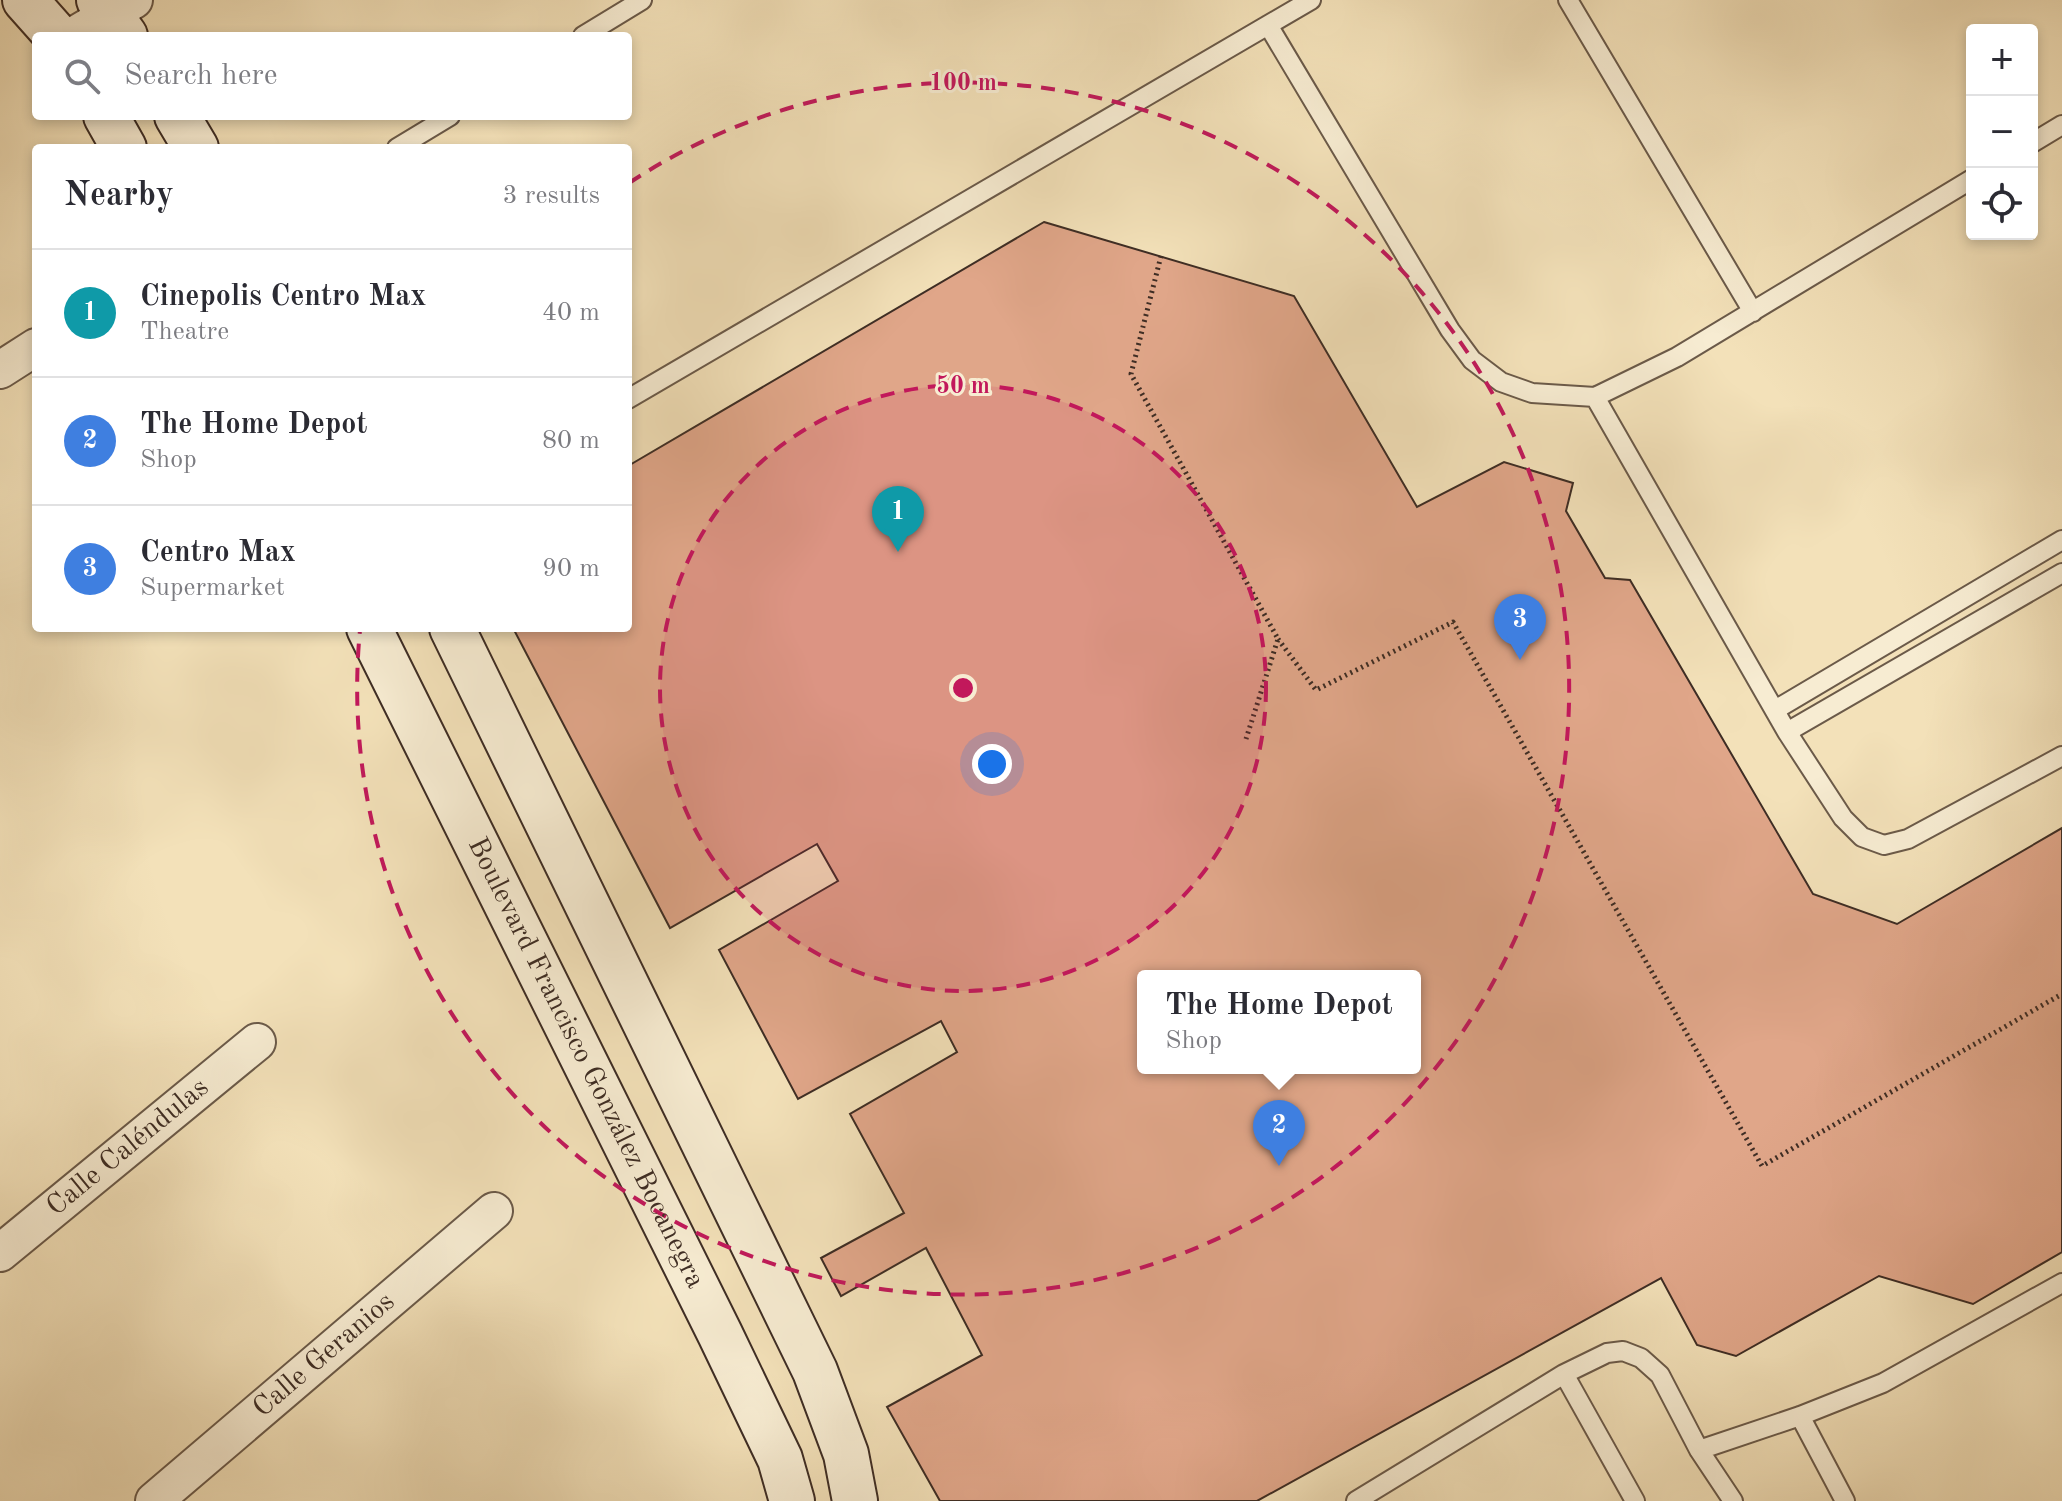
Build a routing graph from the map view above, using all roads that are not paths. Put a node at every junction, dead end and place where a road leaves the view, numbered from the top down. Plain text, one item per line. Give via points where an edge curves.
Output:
1 (25, 0) edge
2 (642, 0) edge
3 (1311, 0) edge
4 (1568, 0) edge
5 (117, 13) edge
6 (1268, 25) junction
7 (53, 32) edge
8 (81, 32) edge
9 (590, 32) edge
10 (108, 120) edge
11 (179, 120) edge
12 (443, 120) edge
13 (2062, 125) edge
14 (2038, 139) edge
15 (122, 144) edge
16 (194, 144) edge
17 (404, 144) edge
18 (1966, 183) edge
19 (1753, 312) junction
20 (32, 350) edge
21 (0, 370) edge
22 (632, 397) edge
23 (1595, 397) junction
24 (2062, 540) edge
25 (2062, 573) edge
26 (371, 632) edge
27 (454, 632) edge
28 (1775, 710) junction
29 (1787, 732) junction
30 (2062, 756) edge
31 (257, 1042) dead end
32 (494, 1211) dead end
33 (0, 1253) edge
34 (2062, 1283) edge
35 (1564, 1374) junction
36 (1800, 1416) junction
37 (1699, 1450) junction
38 (154, 1501) edge
39 (792, 1501) edge
40 (855, 1501) edge
41 (1356, 1501) edge
42 (1635, 1501) edge
43 (1733, 1501) edge
44 (1845, 1501) edge

1 - 7 main road
2 - 9 lane
3 - 6 lane
4 - 19 lane
5 - 8 street
6 - 22 lane
6 - 23 lane via 1472,360 1501,382 1532,393
10 - 15 main road
11 - 16 main road
12 - 17 lane
13 - 14 lane
18 - 19 lane
19 - 23 lane
20 - 21 street
23 - 28 lane
24 - 28 lane
25 - 29 lane
26 - 39 main road, Boulevard Francisco González Bocanegra via 720,1334 780,1459
27 - 40 main road via 815,1371 846,1454
28 - 29 lane
29 - 30 lane via 1843,818 1862,837 1884,845 1946,821
31 - 33 street, Calle Caléndulas
32 - 38 street, Calle Geranios
34 - 36 lane via 1883,1383
35 - 37 lane via 1607,1353 1623,1351 1641,1358 1660,1375
35 - 41 lane
35 - 42 lane
36 - 37 lane
36 - 44 lane
37 - 43 lane

